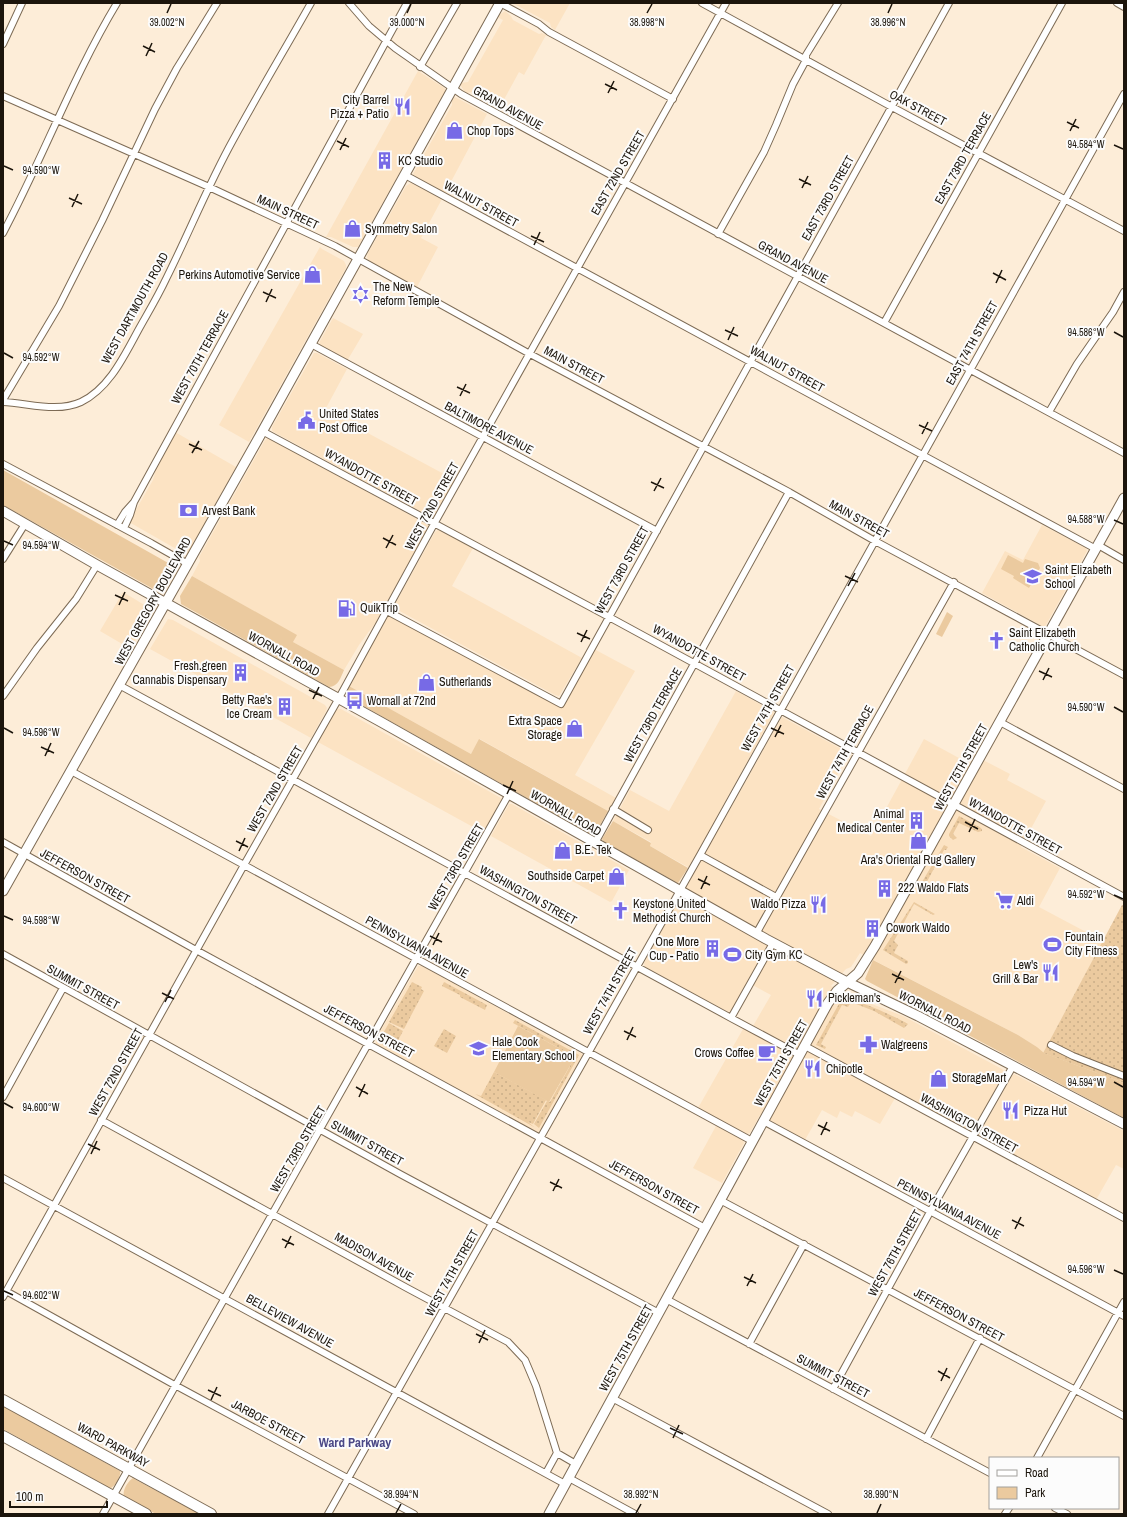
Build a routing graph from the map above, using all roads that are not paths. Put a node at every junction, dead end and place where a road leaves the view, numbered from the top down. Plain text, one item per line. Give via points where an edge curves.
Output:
1 (22, 3) edge
2 (117, 3) edge
3 (217, 3) edge
4 (311, 3) edge
5 (349, 3) edge
6 (407, 3) edge
7 (457, 3) edge
8 (500, 3) edge
9 (702, 3) edge
10 (726, 3) edge
11 (838, 3) edge
12 (949, 3) edge
13 (1062, 3) edge
14 (1117, 3) edge
15 (1124, 7) edge
16 (720, 12) junction
17 (386, 40) junction
18 (3, 44) edge
19 (806, 60) junction
20 (420, 67) junction
21 (452, 89) junction
22 (1124, 94) edge
23 (3, 96) edge
24 (673, 99) junction
25 (892, 107) junction
26 (58, 121) junction
27 (978, 153) junction
28 (134, 154) junction
29 (405, 175) junction
30 (624, 183) junction
31 (209, 187) junction
32 (1066, 200) junction
33 (286, 222) junction
34 (1124, 231) edge
35 (3, 233) edge
36 (718, 234) junction
37 (358, 259) junction
38 (577, 268) junction
39 (797, 277) junction
40 (1124, 292) edge
41 (884, 323) junction
42 (310, 344) junction
43 (530, 354) junction
44 (750, 362) junction
45 (970, 370) junction
46 (3, 401) edge
47 (1049, 412) junction
48 (262, 431) junction
49 (483, 438) junction
50 (704, 446) junction
51 (1124, 453) edge
52 (922, 455) junction
53 (3, 464) edge
54 (789, 492) junction
55 (1124, 498) edge
56 (134, 502) junction
57 (3, 511) edge
58 (25, 524) junction
59 (434, 524) junction
60 (117, 525) junction
61 (124, 528) junction
62 (657, 531) junction
63 (875, 541) junction
64 (1097, 547) junction
65 (3, 559) edge
66 (1124, 560) edge
67 (188, 564) junction
68 (97, 565) junction
69 (954, 582) junction
70 (166, 602) junction
71 (387, 611) junction
72 (609, 617) junction
73 (1049, 634) junction
74 (694, 663) junction
75 (1124, 675) edge
76 (119, 685) junction
77 (3, 696) edge
78 (339, 698) junction
79 (780, 710) junction
80 (1000, 722) junction
81 (856, 753) junction
82 (71, 771) junction
83 (293, 779) junction
84 (1124, 789) edge
85 (509, 794) junction
86 (954, 805) junction
87 (613, 809) junction
88 (648, 830) dead end
89 (3, 842) edge
90 (595, 843) junction
91 (23, 854) junction
92 (700, 855) junction
93 (244, 865) junction
94 (466, 873) junction
95 (3, 891) edge
96 (679, 891) junction
97 (776, 897) junction
98 (1124, 897) edge
99 (756, 934) junction
100 (773, 943) junction
101 (196, 950) junction
102 (3, 954) edge
103 (416, 959) junction
104 (636, 967) junction
105 (847, 982) junction
106 (63, 988) junction
107 (731, 1018) junction
108 (149, 1036) junction
109 (370, 1044) junction
110 (1051, 1045) dead end
111 (802, 1050) junction
112 (588, 1053) junction
113 (1013, 1066) junction
114 (1124, 1076) edge
115 (3, 1097) edge
116 (101, 1120) junction
117 (763, 1121) junction
118 (1124, 1124) edge
119 (321, 1130) junction
120 (541, 1137) junction
121 (973, 1137) junction
122 (752, 1141) junction
123 (3, 1178) edge
124 (720, 1200) junction
125 (53, 1206) junction
126 (930, 1212) junction
127 (274, 1214) junction
128 (1124, 1218) edge
129 (493, 1222) junction
130 (705, 1228) junction
131 (804, 1244) junction
132 (888, 1289) junction
133 (5, 1294) edge
134 (225, 1298) junction
135 (666, 1299) junction
136 (1124, 1302) edge
137 (445, 1308) junction
138 (659, 1313) junction
139 (1121, 1314) edge
140 (980, 1338) junction
141 (749, 1344) junction
142 (176, 1385) junction
143 (833, 1389) junction
144 (1075, 1390) junction
145 (397, 1392) junction
146 (612, 1398) junction
147 (3, 1400) edge
148 (1124, 1416) edge
149 (3, 1436) edge
150 (926, 1439) junction
151 (557, 1453) junction
152 (1038, 1457) edge
153 (576, 1464) junction
154 (129, 1469) junction
155 (989, 1472) edge
156 (546, 1473) junction
157 (349, 1478) junction
158 (567, 1481) junction
159 (113, 1496) junction
160 (1057, 1509) edge
161 (103, 1514) edge
162 (146, 1514) edge
163 (211, 1514) edge
164 (328, 1514) edge
165 (414, 1514) edge
166 (549, 1514) edge
167 (635, 1514) edge
168 (828, 1514) edge
169 (1067, 1514) edge

1 - 18 street
2 - 26 street via 88,56
3 - 28 street via 177,68
4 - 31 street, WEST DARTMOUTH ROAD
5 - 17 street, GRAND AVENUE via 369,26
6 - 17 street, WEST 70TH TERRACE
7 - 20 street
8 - 21 main road, WEST GREGORY BOULEVARD
8 - 24 street
9 - 16 street, OAK STREET
10 - 16 street, EAST 72ND STREET
11 - 19 street via 806,55
12 - 25 street, EAST 73RD STREET
13 - 27 street, EAST 73RD TERRACE
14 - 15 street
16 - 19 street, OAK STREET
16 - 24 street, EAST 72ND STREET
17 - 20 street, GRAND AVENUE
17 - 33 street, WEST 70TH TERRACE
19 - 25 street, OAK STREET
19 - 36 street via 764,152
20 - 21 street, GRAND AVENUE
21 - 29 main road, WEST GREGORY BOULEVARD
21 - 30 street, GRAND AVENUE
22 - 32 street, EAST 74TH STREET
23 - 26 street, MAIN STREET
24 - 30 street, EAST 72ND STREET
25 - 27 street, OAK STREET
25 - 39 street, EAST 73RD STREET
26 - 28 street, MAIN STREET
26 - 35 street
27 - 32 street, OAK STREET
27 - 41 street, EAST 73RD TERRACE
28 - 31 street, MAIN STREET
28 - 46 street via 59,306
29 - 37 main road, WEST GREGORY BOULEVARD
29 - 38 street, WALNUT STREET
30 - 36 street, GRAND AVENUE
30 - 38 street, EAST 72ND STREET
31 - 33 street, MAIN STREET
31 - 46 street, WEST DARTMOUTH ROAD via 166,280 124,356 103,386 80,402 56,407
32 - 34 street, OAK STREET
32 - 45 street, EAST 74TH STREET
33 - 37 street, MAIN STREET
33 - 56 street, WEST 70TH TERRACE
36 - 39 street, GRAND AVENUE
37 - 42 main road, WEST GREGORY BOULEVARD
37 - 43 street, MAIN STREET
38 - 43 street, EAST 72ND STREET
38 - 44 street, WALNUT STREET
39 - 41 street, GRAND AVENUE
39 - 44 street, EAST 73RD STREET
40 - 47 street
41 - 45 street, GRAND AVENUE
42 - 48 main road, WEST GREGORY BOULEVARD
42 - 49 street, BALTIMORE AVENUE
43 - 49 street, WEST 72ND STREET
43 - 50 street, MAIN STREET
44 - 50 street, EAST 73RD STREET
44 - 52 street, WALNUT STREET
45 - 47 street, GRAND AVENUE
45 - 52 street, EAST 74TH STREET
47 - 51 street, GRAND AVENUE
48 - 59 street, WYANDOTTE STREET
48 - 67 main road, WEST GREGORY BOULEVARD
49 - 59 street, WEST 72ND STREET
49 - 62 street, BALTIMORE AVENUE
50 - 54 street, MAIN STREET
50 - 62 street, WEST 73RD STREET
52 - 63 street, EAST 74TH STREET
52 - 64 street, WALNUT STREET
53 - 60 street
54 - 63 street, MAIN STREET
54 - 74 street, WEST 73RD TERRACE
55 - 64 main road, WEST 75TH STREET
56 - 60 street, WEST 70TH TERRACE
56 - 61 street, WEST 70TH TERRACE
57 - 58 main road, WORNALL ROAD
58 - 65 street
58 - 68 main road, WORNALL ROAD
59 - 71 street, WEST 72ND STREET
59 - 72 street, WYANDOTTE STREET
60 - 61 street
61 - 67 street
62 - 72 street, WEST 73RD STREET
63 - 69 street, MAIN STREET
63 - 79 street, WEST 74TH STREET
64 - 66 street, WALNUT STREET
64 - 73 main road, WEST 75TH STREET
67 - 70 main road, WEST GREGORY BOULEVARD
68 - 70 main road, WORNALL ROAD
68 - 77 street via 76,599
69 - 73 street, MAIN STREET
69 - 81 street, WEST 74TH TERRACE
70 - 76 main road, WEST GREGORY BOULEVARD
70 - 78 main road, WORNALL ROAD
71 - 72 street, WEST 73RD STREET via 560,704
71 - 78 street, WEST 72ND STREET
72 - 74 street, WYANDOTTE STREET
73 - 75 street, MAIN STREET
73 - 80 main road, WEST 75TH STREET
74 - 79 street, WYANDOTTE STREET
74 - 87 street, WEST 73RD TERRACE
76 - 82 main road, WEST GREGORY BOULEVARD
76 - 83 street, WASHINGTON STREET
78 - 83 street, WEST 72ND STREET
78 - 85 main road, WORNALL ROAD
79 - 81 street, WYANDOTTE STREET
79 - 92 street, WEST 74TH STREET
80 - 84 street
80 - 86 main road, WEST 75TH STREET
81 - 86 street, WYANDOTTE STREET
81 - 97 street, WEST 74TH TERRACE
82 - 91 main road, WEST GREGORY BOULEVARD
82 - 93 street, PENNSYLVANIA AVENUE
83 - 93 street, WEST 72ND STREET
83 - 94 street, WASHINGTON STREET
85 - 90 main road, WORNALL ROAD
85 - 94 street, WEST 73RD STREET
86 - 98 street, WYANDOTTE STREET
86 - 105 main road, WEST 75TH STREET via 875,946 858,973
87 - 88 street
87 - 90 street, WEST 73RD TERRACE
89 - 91 street, JEFFERSON STREET
90 - 96 main road, WORNALL ROAD
91 - 95 main road, WEST GREGORY BOULEVARD
91 - 101 street, JEFFERSON STREET
92 - 96 street, WEST 74TH STREET
92 - 97 street
93 - 101 street, WEST 72ND STREET
93 - 103 street, PENNSYLVANIA AVENUE
94 - 103 street, WEST 73RD STREET
94 - 104 street, WASHINGTON STREET
96 - 99 main road, WORNALL ROAD
96 - 104 street, WEST 74TH STREET
97 - 99 street, WEST 74TH TERRACE
99 - 100 main road, WORNALL ROAD
100 - 105 main road, WORNALL ROAD
100 - 107 street
101 - 108 street, WEST 72ND STREET
101 - 109 street, JEFFERSON STREET
102 - 106 street, SUMMIT STREET
103 - 109 street, WEST 73RD STREET
103 - 112 street, PENNSYLVANIA AVENUE
104 - 107 street, WASHINGTON STREET
104 - 112 street, WEST 74TH STREET
105 - 111 main road, WEST 75TH STREET via 828,1003
105 - 113 main road, WORNALL ROAD
106 - 108 street, SUMMIT STREET
106 - 115 street
107 - 111 street, WASHINGTON STREET
108 - 116 street, WEST 72ND STREET
108 - 119 street, SUMMIT STREET
109 - 119 street, WEST 73RD STREET
109 - 120 street, JEFFERSON STREET
110 - 114 street
111 - 117 main road, WEST 75TH STREET
111 - 121 street, WASHINGTON STREET
112 - 120 street, WEST 74TH STREET
112 - 122 street, PENNSYLVANIA AVENUE
113 - 118 main road, WORNALL ROAD
113 - 121 street, WEST 76TH STREET
116 - 125 street, WEST 72ND STREET
116 - 127 street, MADISON AVENUE
117 - 122 main road, WEST 75TH STREET
117 - 126 street, PENNSYLVANIA AVENUE
119 - 127 street, WEST 73RD STREET
119 - 129 street, SUMMIT STREET
120 - 129 street, WEST 74TH STREET
120 - 130 street, JEFFERSON STREET
121 - 126 street, WEST 76TH STREET
121 - 128 street, WASHINGTON STREET
122 - 124 main road, WEST 75TH STREET
123 - 125 street, BELLEVIEW AVENUE
124 - 130 main road, WEST 75TH STREET
124 - 131 street, JEFFERSON STREET
125 - 133 street, WEST 72ND STREET
125 - 134 street, BELLEVIEW AVENUE
126 - 132 street, WEST 76TH STREET
126 - 139 street, PENNSYLVANIA AVENUE
127 - 134 street, WEST 73RD STREET
127 - 137 street, MADISON AVENUE
129 - 137 street, WEST 74TH STREET
129 - 138 street, SUMMIT STREET
130 - 135 main road, WEST 75TH STREET
131 - 132 street, JEFFERSON STREET
131 - 141 street
132 - 140 street, JEFFERSON STREET
132 - 143 street, WEST 76TH STREET
133 - 142 street, JARBOE STREET
134 - 142 street, WEST 73RD STREET
134 - 145 street, BELLEVIEW AVENUE
135 - 138 main road, WEST 75TH STREET
135 - 141 street, SUMMIT STREET
136 - 139 street
137 - 145 street, WEST 74TH STREET
137 - 151 street, MADISON AVENUE via 508,1342 525,1360
138 - 146 main road, WEST 75TH STREET
139 - 144 street
140 - 144 street, JEFFERSON STREET
140 - 150 street
141 - 143 street, SUMMIT STREET
142 - 154 street, WEST 73RD STREET
142 - 157 street, JARBOE STREET
143 - 150 street, SUMMIT STREET
144 - 148 street, JEFFERSON STREET
144 - 152 street
145 - 156 street, BELLEVIEW AVENUE
145 - 157 street, WEST 74TH STREET
146 - 153 main road, WEST 75TH STREET
146 - 168 street
147 - 154 main road, WARD PARKWAY
149 - 159 main road
150 - 155 street, SUMMIT STREET
151 - 153 street
151 - 156 street
153 - 158 main road, WEST 75TH STREET
154 - 159 street, WEST 73RD STREET
154 - 163 main road, WARD PARKWAY
156 - 158 street, BELLEVIEW AVENUE
157 - 164 street, WEST 74TH STREET
157 - 165 street, JARBOE STREET
158 - 166 main road, WEST 75TH STREET
158 - 167 street, BELLEVIEW AVENUE
159 - 161 street, WEST 73RD STREET
159 - 162 main road
160 - 169 street

